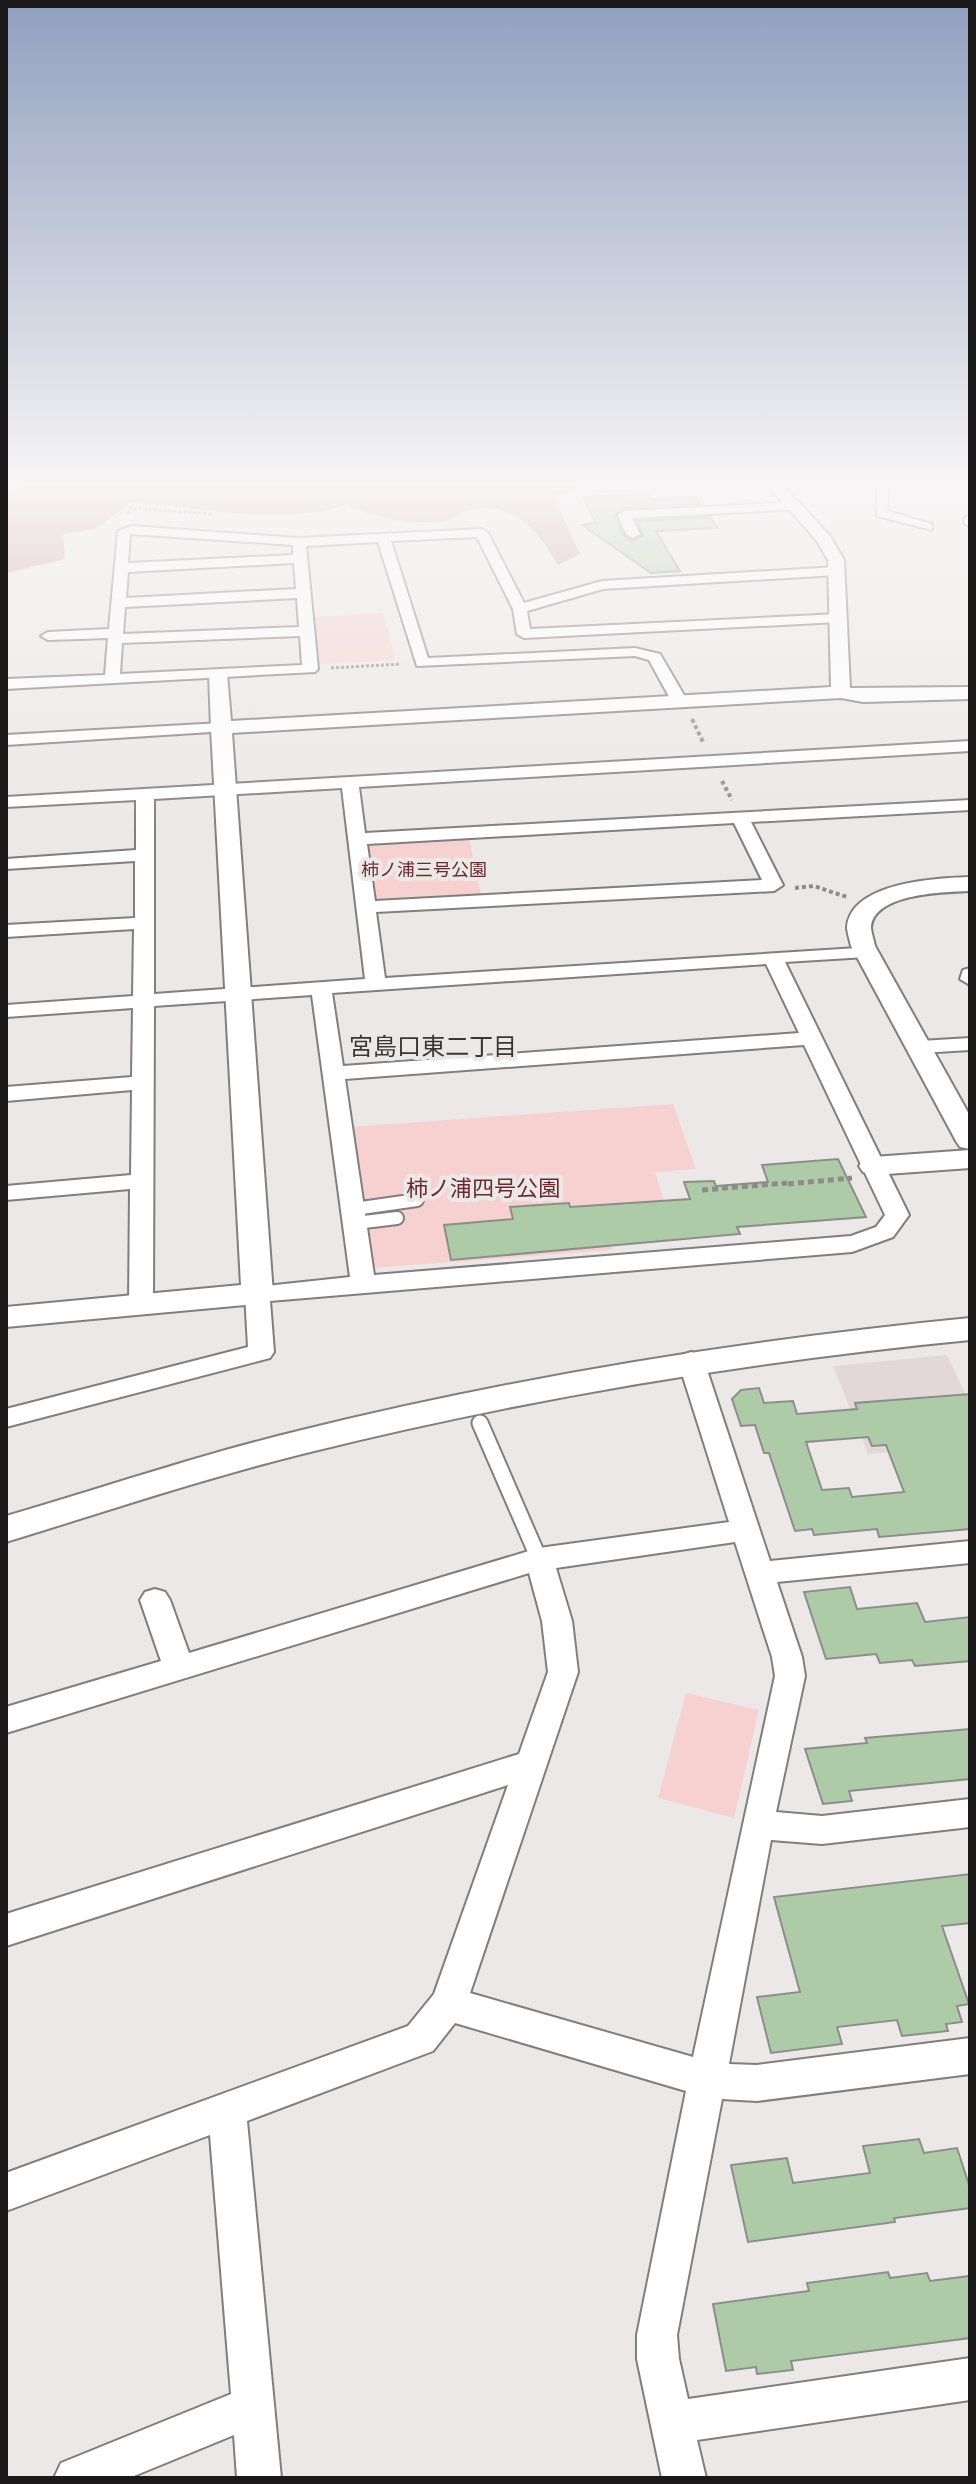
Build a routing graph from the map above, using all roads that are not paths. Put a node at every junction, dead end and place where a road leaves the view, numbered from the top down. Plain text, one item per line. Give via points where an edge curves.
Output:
1 (117, 603) edge
2 (304, 603) edge
3 (403, 603) edge
4 (517, 603) edge
5 (541, 603) edge
6 (838, 603) edge
7 (520, 609) junction
8 (839, 618) junction
9 (307, 631) junction
10 (48, 636) dead end
11 (115, 636) junction
12 (218, 674) junction
13 (112, 679) junction
14 (6, 684) edge
15 (841, 692) junction
16 (970, 693) edge
17 (680, 702) junction
18 (221, 728) junction
19 (6, 740) edge
20 (970, 746) edge
21 (350, 783) junction
22 (225, 789) junction
23 (145, 793) junction
24 (6, 802) edge
25 (970, 805) edge
26 (741, 819) junction
27 (357, 839) junction
28 (144, 855) junction
29 (6, 864) edge
30 (970, 884) edge
31 (367, 907) junction
32 (145, 923) junction
33 (6, 931) edge
34 (866, 951) junction
35 (773, 958) junction
36 (376, 984) junction
37 (321, 988) junction
38 (237, 993) junction
39 (143, 1001) junction
40 (6, 1011) edge
41 (812, 1038) junction
42 (970, 1044) edge
43 (920, 1047) junction
44 (334, 1073) junction
45 (142, 1083) junction
46 (6, 1094) edge
47 (970, 1141) edge
48 (970, 1159) edge
49 (873, 1166) junction
50 (142, 1181) junction
51 (6, 1193) edge
52 (417, 1200) dead end
53 (355, 1216) junction
54 (397, 1218) dead end
55 (363, 1284) junction
56 (257, 1294) junction
57 (141, 1305) junction
58 (6, 1317) edge
59 (970, 1329) edge
60 (691, 1361) junction
61 (6, 1418) edge
62 (480, 1423) dead end
63 (6, 1529) edge
64 (747, 1530) junction
65 (970, 1552) edge
66 (539, 1559) junction
67 (761, 1573) junction
68 (155, 1600) dead end
69 (179, 1668) junction
70 (6, 1720) edge
71 (533, 1763) junction
72 (970, 1813) edge
73 (757, 1825) junction
74 (6, 1930) edge
75 (448, 2004) junction
76 (970, 2056) edge
77 (706, 2080) junction
78 (227, 2111) junction
79 (6, 2192) edge
80 (970, 2379) edge
81 (253, 2406) junction
82 (672, 2422) junction
83 (76, 2478) edge
84 (259, 2478) edge
85 (684, 2478) edge

1 - 11 street
2 - 9 street
3 - 17 street via 422,663 635,652 655,657
4 - 7 street
5 - 7 street
6 - 8 street
7 - 8 street via 524,634
8 - 15 street
9 - 11 street
9 - 12 street via 310,669
10 - 11 street
11 - 13 street
12 - 13 street
12 - 18 street
13 - 14 street
15 - 16 street
15 - 17 street
17 - 18 street
18 - 19 street
18 - 22 street
20 - 21 street
21 - 22 street
21 - 27 street
22 - 23 street
22 - 38 street
23 - 24 street
23 - 28 street
25 - 26 street
26 - 27 street
26 - 31 street via 774,885
27 - 31 street
28 - 29 street
28 - 32 street
30 - 34 street via 918,887 881,900 861,920 859,933
31 - 36 street
32 - 33 street
32 - 39 street
34 - 35 street
34 - 43 street
35 - 36 street
35 - 41 street
36 - 37 street
37 - 38 street
37 - 44 street
38 - 39 street
38 - 56 street
39 - 40 street
39 - 45 street
41 - 44 street
41 - 49 street
42 - 43 street
43 - 47 street
44 - 53 street
45 - 46 street
45 - 50 street
48 - 49 street
49 - 55 street via 897,1215 891,1229 852,1244
50 - 51 street
50 - 57 street
52 - 53 lane
53 - 54 lane
53 - 55 street
55 - 56 street
56 - 57 street
56 - 61 street via 261,1352
57 - 58 street
59 - 60 street
60 - 63 street via 300,1443
60 - 64 street
62 - 66 lane
64 - 66 street
64 - 67 street
65 - 67 street
66 - 69 street
66 - 71 street via 557,1621 563,1672
67 - 73 street via 790,1676
68 - 69 street
69 - 70 street
71 - 74 street
71 - 75 street
72 - 73 street via 822,1830
73 - 77 street
75 - 77 street
75 - 78 street via 420,2039
76 - 77 street via 757,2083
77 - 82 street via 657,2335
78 - 79 street
78 - 81 street
80 - 82 street
81 - 83 street
81 - 84 street
82 - 85 street

